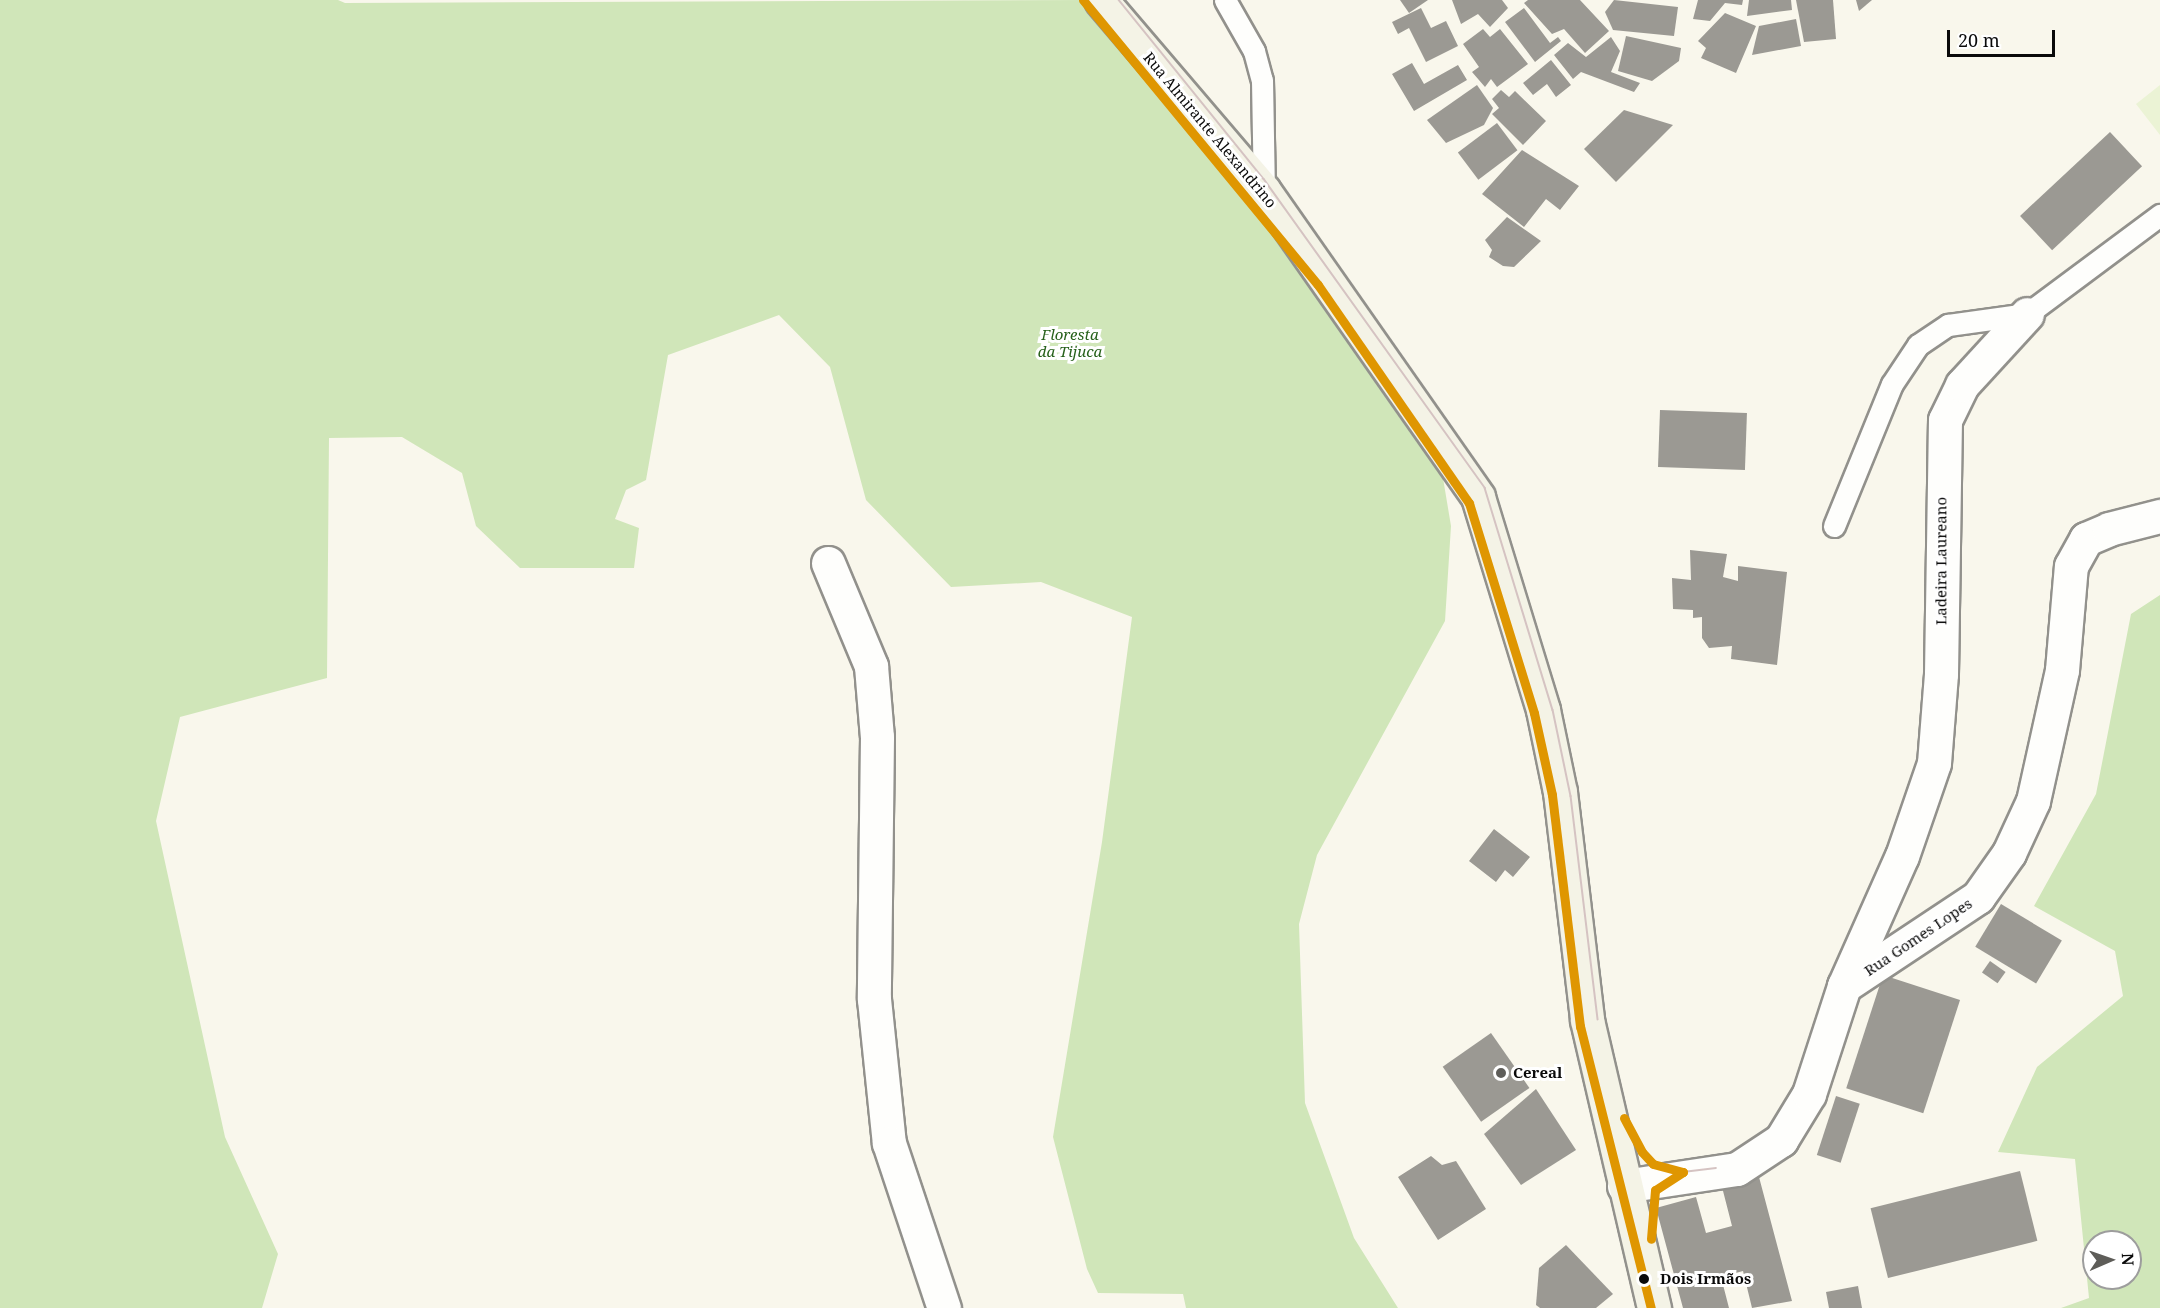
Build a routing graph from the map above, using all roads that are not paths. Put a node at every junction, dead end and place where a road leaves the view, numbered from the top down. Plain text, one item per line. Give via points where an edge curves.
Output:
1 (1101, 0) edge
2 (1225, 0) edge
3 (1264, 191) junction
4 (2160, 215) edge
5 (2027, 314) junction
6 (2160, 516) edge
7 (1834, 526) dead end
8 (828, 563) dead end
9 (1844, 986) junction
10 (1624, 1186) junction
11 (944, 1308) edge
12 (1653, 1308) edge

1 - 3 street, Rua Almirante Alexandrino
2 - 3 lane via 1254,51 1262,80
3 - 10 street, Rua Almirante Alexandrino via 1478,497 1550,740 1560,792 1587,1020
4 - 5 lane, Ladeira Laureano
5 - 7 lane via 1948,325 1918,345 1892,384
5 - 9 street, Ladeira Laureano via 1962,385 1945,420 1941,674 1934,763 1902,856
6 - 9 street, Rua Gomes Lopes via 2086,539 2071,566 2062,670 2033,801 2009,854 1978,897
8 - 11 street via 871,666 877,737 874,999 889,1143
9 - 10 street via 1809,1094 1781,1140 1737,1169
10 - 12 street, Rua Almirante Alexandrino

